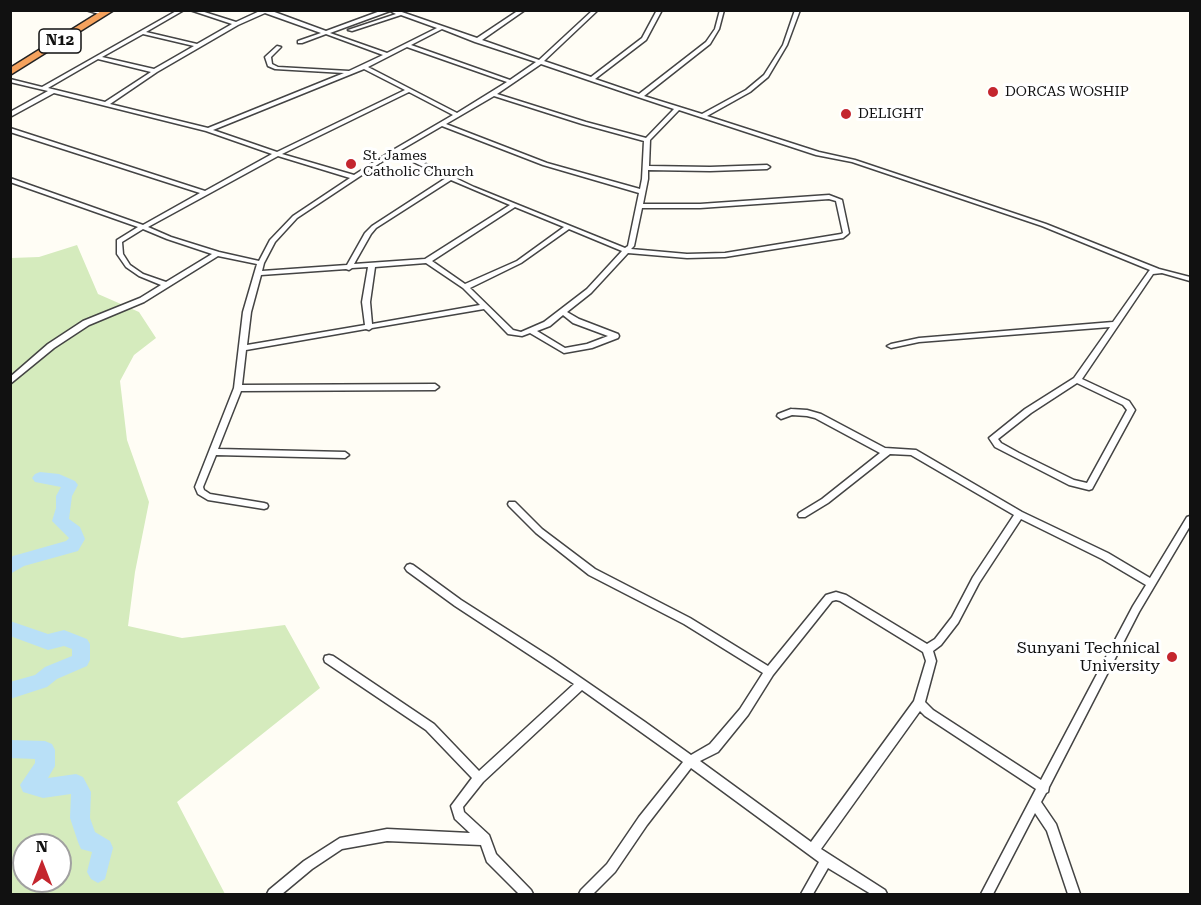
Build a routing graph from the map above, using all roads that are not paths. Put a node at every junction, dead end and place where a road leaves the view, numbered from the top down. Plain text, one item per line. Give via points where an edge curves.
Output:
1 (88, 10) edge
2 (110, 10) edge
3 (182, 10) edge
4 (192, 10) edge
5 (389, 10) edge
6 (523, 10) edge
7 (596, 10) edge
8 (660, 10) edge
9 (722, 10) edge
10 (798, 10) edge
11 (266, 11) edge
12 (101, 12) edge
13 (401, 14) junction
14 (236, 24) junction
15 (441, 28) junction
16 (351, 30) dead end
17 (142, 32) junction
18 (322, 33) junction
19 (477, 41) junction
20 (300, 42) dead end
21 (406, 45) junction
22 (198, 46) junction
23 (279, 47) dead end
24 (387, 55) junction
25 (98, 57) junction
26 (540, 62) junction
27 (10, 66) edge
28 (364, 67) junction
29 (155, 71) junction
30 (10, 72) edge
31 (352, 72) junction
32 (592, 79) junction
33 (10, 80) edge
34 (511, 82) junction
35 (42, 88) junction
36 (53, 91) junction
37 (407, 91) junction
38 (493, 94) junction
39 (640, 96) junction
40 (106, 103) junction
41 (678, 108) junction
42 (10, 115) edge
43 (457, 115) junction
44 (704, 115) junction
45 (441, 124) junction
46 (10, 130) edge
47 (208, 130) junction
48 (647, 140) junction
49 (394, 151) junction
50 (277, 154) junction
51 (767, 167) dead end
52 (646, 168) junction
53 (354, 177) junction
54 (450, 178) junction
55 (10, 180) edge
56 (642, 192) junction
57 (205, 193) junction
58 (515, 205) junction
59 (639, 206) junction
60 (143, 226) junction
61 (568, 227) junction
62 (627, 250) junction
63 (217, 254) junction
64 (427, 261) junction
65 (261, 262) junction
66 (372, 266) junction
67 (349, 268) junction
68 (1156, 270) junction
69 (259, 273) junction
70 (1191, 279) edge
71 (166, 285) junction
72 (465, 287) junction
73 (484, 307) junction
74 (564, 313) junction
75 (1114, 324) junction
76 (369, 328) junction
77 (532, 331) junction
78 (891, 346) dead end
79 (242, 348) junction
80 (1077, 380) junction
81 (10, 382) edge
82 (435, 387) dead end
83 (238, 388) junction
84 (781, 416) dead end
85 (888, 451) junction
86 (215, 452) junction
87 (345, 455) dead end
88 (512, 504) dead end
89 (264, 506) dead end
90 (1019, 514) junction
91 (802, 515) dead end
92 (1191, 519) edge
93 (410, 568) dead end
94 (1151, 583) junction
95 (927, 649) junction
96 (329, 659) dead end
97 (770, 672) junction
98 (581, 684) junction
99 (919, 703) junction
100 (690, 761) junction
101 (479, 778) junction
102 (1044, 788) junction
103 (1035, 804) junction
104 (485, 839) junction
105 (813, 850) junction
106 (826, 860) junction
107 (1076, 893) edge
108 (273, 894) edge
109 (528, 894) edge
110 (585, 894) edge
111 (807, 894) edge
112 (881, 894) edge
113 (987, 894) edge

1 - 12 street
2 - 30 highway, N12
3 - 17 street
4 - 14 street
5 - 13 street
5 - 18 street
6 - 19 street
7 - 26 street
8 - 32 street via 644,39
9 - 39 street via 717,30 708,43
10 - 44 street via 785,45 766,76 748,91
11 - 14 street
11 - 18 street
12 - 27 highway, N12
13 - 15 street
13 - 16 street
14 - 22 street
15 - 19 street
15 - 21 street
17 - 22 street
17 - 25 street
18 - 20 street
18 - 24 street
19 - 26 street
21 - 24 street
21 - 34 street
22 - 29 street
23 - 31 street via 268,57 270,65 277,68
24 - 28 street
25 - 29 street
25 - 35 street
26 - 32 street
26 - 34 street
28 - 31 street
28 - 37 street
29 - 40 street
31 - 47 street
32 - 39 street
33 - 35 street
34 - 38 street
35 - 36 street
36 - 40 street
36 - 42 street
37 - 43 street
37 - 50 street
38 - 43 street
38 - 48 street
39 - 41 street
40 - 47 street
41 - 44 street
41 - 48 street
43 - 45 street
44 - 68 street via 1044,225
45 - 49 street
45 - 56 street via 545,164
46 - 57 street
47 - 50 street
48 - 52 street
49 - 53 street
49 - 54 street
50 - 53 street
50 - 57 street
51 - 52 street
52 - 56 street
53 - 65 street via 280,230
54 - 58 street
54 - 67 street via 374,227
55 - 60 street
56 - 59 street
57 - 60 street
58 - 61 street
58 - 64 street
59 - 62 street via 633,244
59 - 62 street via 700,206 829,196 838,200 846,233 725,255
60 - 63 street
60 - 71 street via 119,241 120,254 128,266
61 - 62 street
61 - 72 street via 519,262
62 - 74 street
63 - 65 street
63 - 71 street
64 - 66 street
64 - 72 street
65 - 69 street
66 - 67 street
66 - 76 street via 366,303
67 - 69 street
68 - 70 street
68 - 75 street
69 - 79 street via 247,312
71 - 81 street via 142,300 86,323 51,346
72 - 73 street
73 - 76 street
73 - 77 street via 511,332
74 - 77 street
74 - 77 street via 615,336 564,351
75 - 78 street via 919,340
75 - 80 street
76 - 79 street
79 - 83 street
80 - 80 street via 993,438 998,445 1072,483 1089,487 1131,410 1126,403
82 - 83 street
83 - 86 street
84 - 85 street via 798,412 818,416
85 - 90 street via 913,452
85 - 91 street
86 - 87 street
86 - 89 street via 199,488 201,492 218,499
88 - 97 street via 539,531 592,572 687,621
90 - 94 street
90 - 95 street via 955,620 938,642
92 - 94 street
93 - 98 street
94 - 102 street
95 - 97 street via 836,596 829,598
95 - 99 street via 931,661
96 - 101 street via 430,727
97 - 100 street via 714,748
98 - 100 street
98 - 101 street
99 - 102 street
99 - 105 street
100 - 105 street
100 - 110 street via 611,868
101 - 104 street via 457,808 459,815
102 - 103 street
103 - 107 street via 1052,828
103 - 113 street
104 - 108 street via 387,835 340,844
104 - 109 street via 491,858
105 - 106 street
106 - 111 street
106 - 112 street

